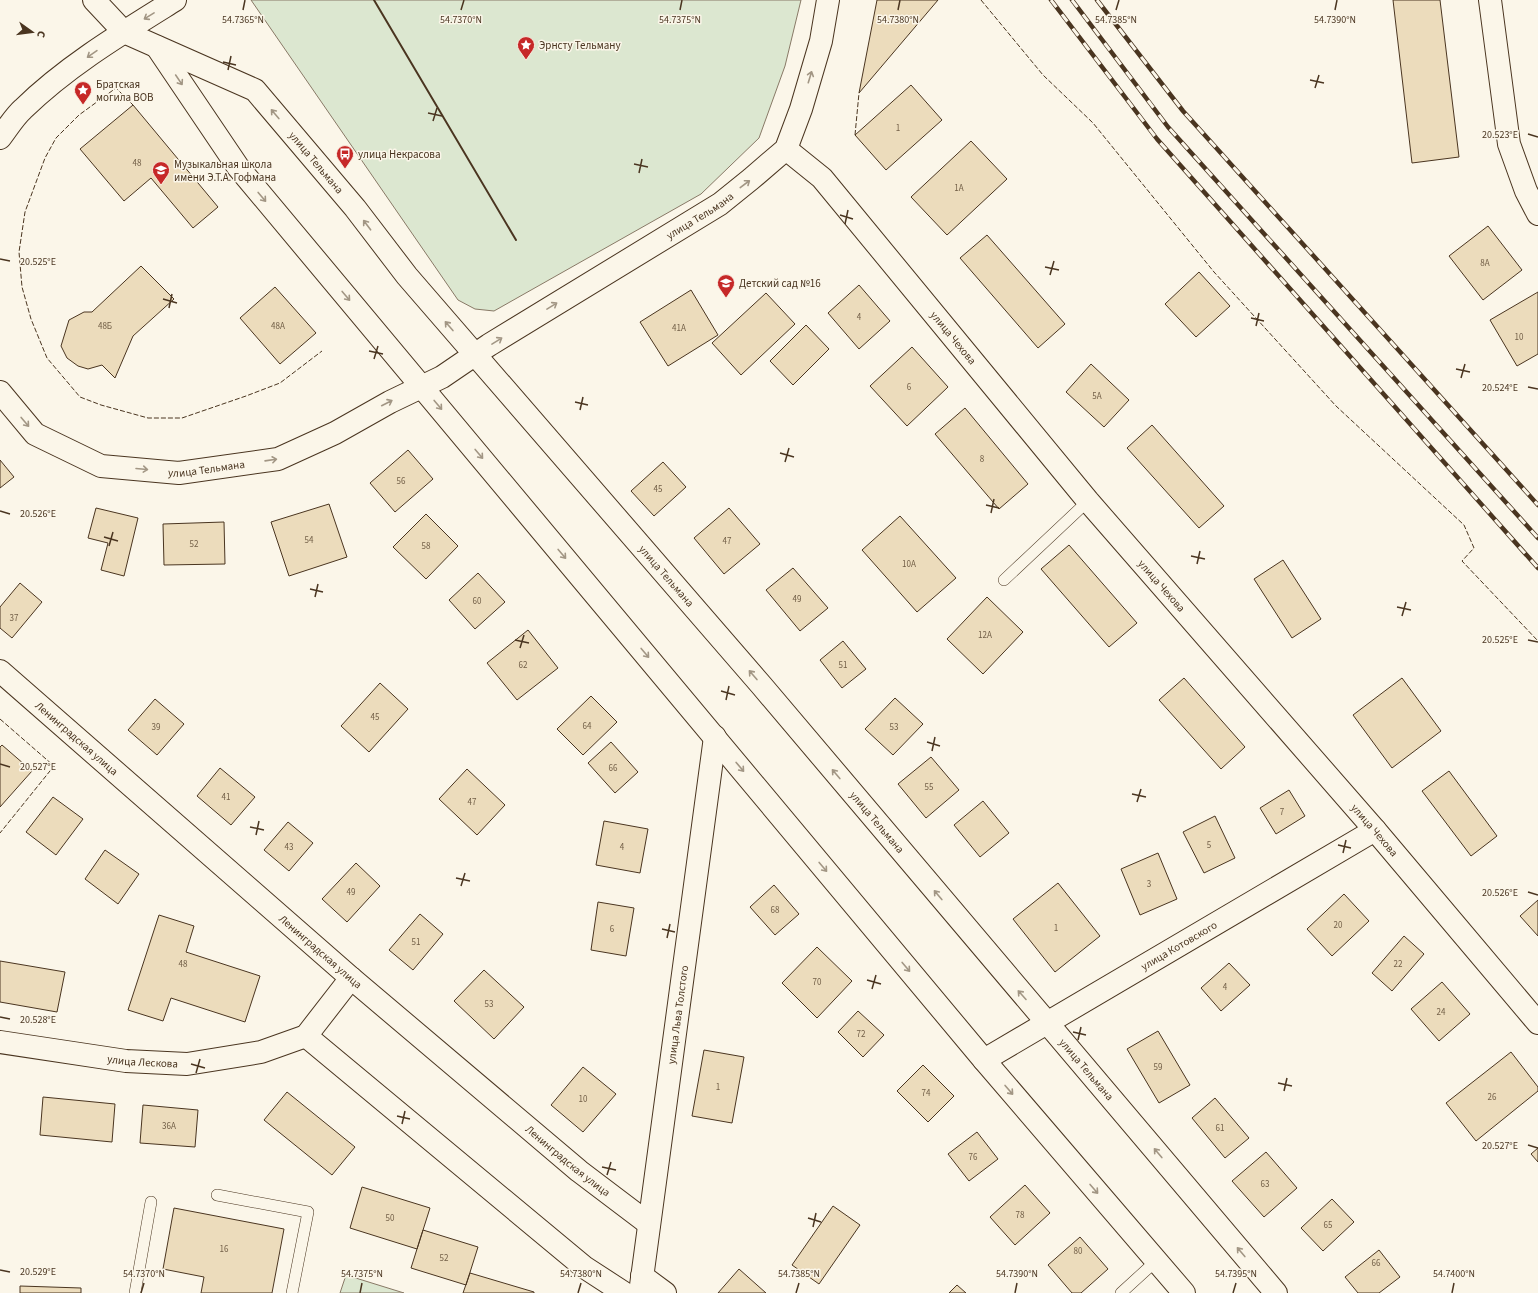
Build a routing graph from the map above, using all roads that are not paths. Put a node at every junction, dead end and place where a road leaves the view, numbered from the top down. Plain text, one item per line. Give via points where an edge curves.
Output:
1 (94, 0) edge
2 (175, 0) edge
3 (828, 0) edge
4 (1490, 0) edge
5 (124, 32) junction
6 (157, 47) junction
7 (0, 138) edge
8 (786, 149) junction
9 (1538, 214) edge
10 (475, 355) junction
11 (422, 387) junction
12 (0, 392) edge
13 (1088, 501) junction
14 (1004, 580) dead end
15 (0, 671) edge
16 (715, 737) junction
17 (1375, 830) junction
18 (351, 978) junction
19 (1538, 1023) edge
20 (1048, 1024) junction
21 (306, 1036) junction
22 (0, 1042) edge
23 (984, 1060) junction
24 (217, 1195) dead end
25 (151, 1202) dead end
26 (648, 1224) junction
27 (1156, 1261) junction
28 (641, 1284) edge
29 (135, 1293) edge
30 (292, 1293) edge
31 (624, 1293) edge
32 (665, 1293) edge
33 (1121, 1293) edge
34 (1184, 1293) edge
35 (1276, 1293) edge

1 - 5 street, улица Тельмана
2 -> 5 street
8 -> 3 street, улица Тельмана via 821,41
4 - 9 street via 1509,144
5 - 6 street, улица Тельмана
5 -> 7 street via 74,67 22,110
10 -> 6 street, улица Тельмана via 255,90
6 -> 11 street via 238,167
10 -> 8 street, улица Тельмана via 720,204
8 - 13 street, улица Чехова via 822,178
10 - 11 street, улица Тельмана
20 -> 10 street, улица Тельмана via 762,686
12 -> 11 street, улица Тельмана via 35,434 101,466 179,473 278,459 335,433
11 -> 16 street
13 - 14 lane
13 - 17 street, улица Чехова
15 - 18 street, Ленинградская улица
16 -> 23 street
16 - 26 street, улица Льва Толстого
17 - 19 street, улица Чехова
17 - 20 street, улица Котовского
18 - 21 street
18 - 26 street, Ленинградская улица via 573,1166
20 - 23 street, улица Котовского
35 -> 20 street, улица Тельмана
21 - 22 street, улица Лескова via 261,1052 187,1064 126,1061
21 - 31 street via 584,1267
23 -> 27 street
24 - 30 lane via 308,1212
25 - 29 lane
26 - 28 street, улица Льва Толстого
27 - 33 lane
27 - 34 street
28 - 32 street

